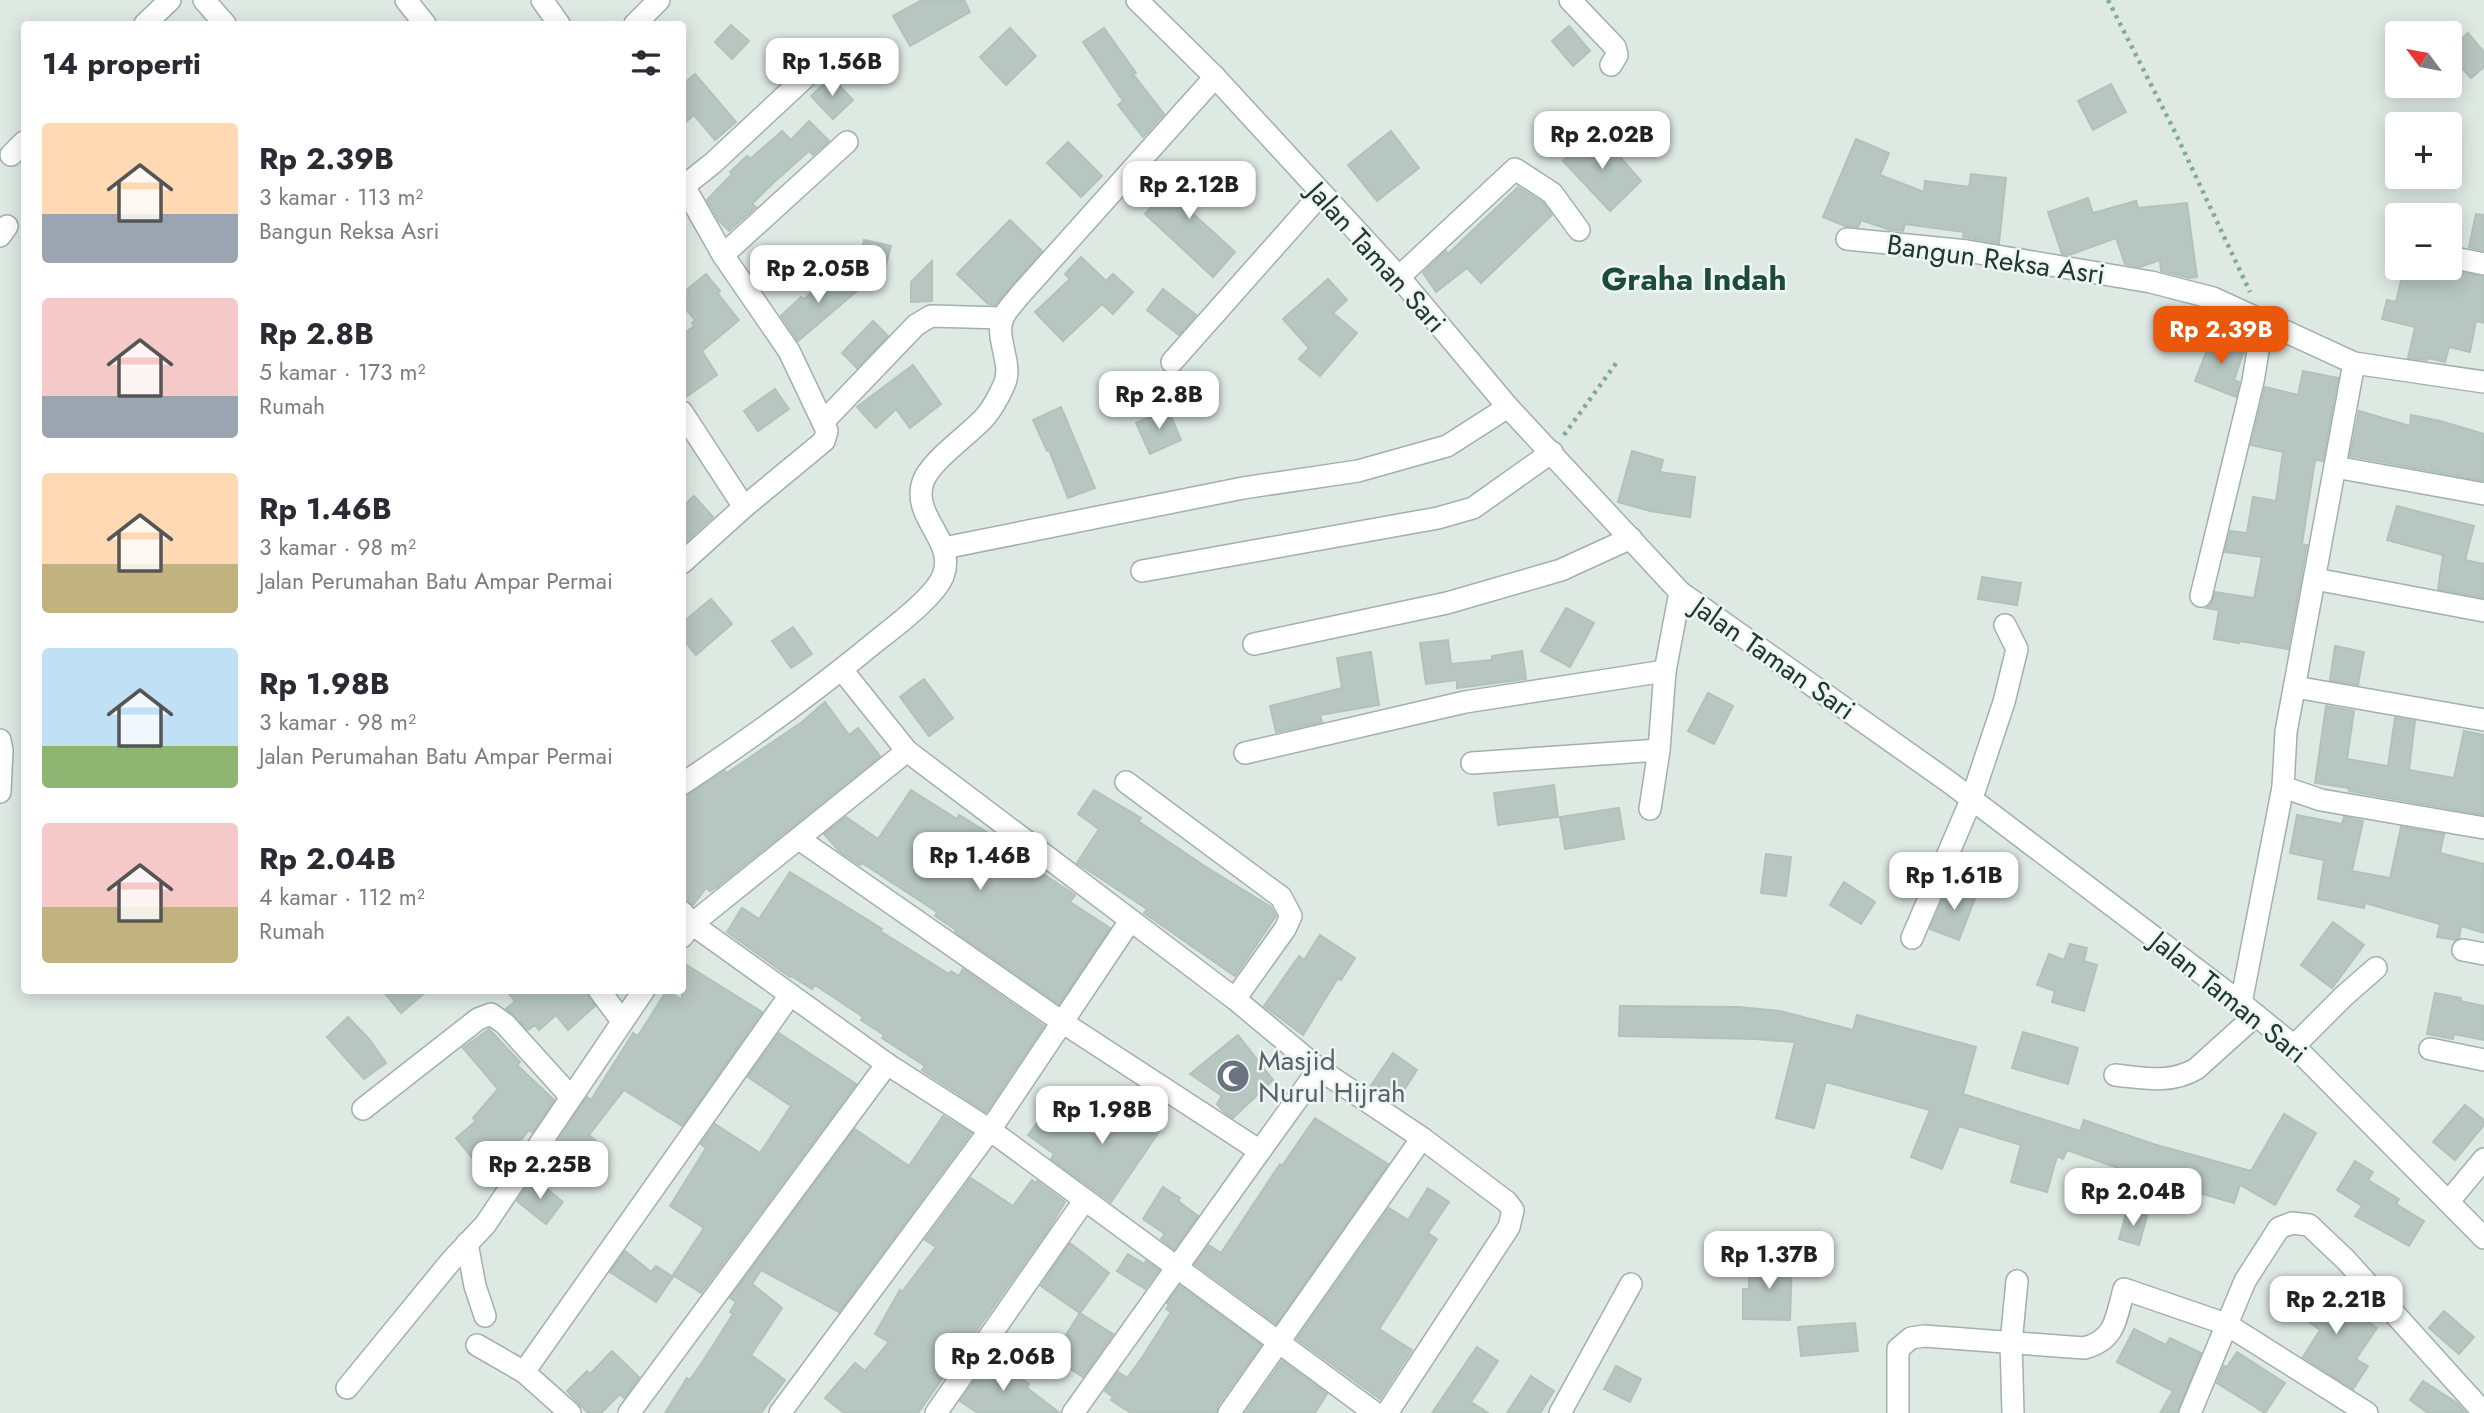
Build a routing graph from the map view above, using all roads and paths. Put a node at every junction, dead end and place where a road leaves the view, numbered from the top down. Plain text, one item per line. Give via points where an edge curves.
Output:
1 (170, 0) edge
2 (204, 0) edge
3 (406, 0) edge
4 (542, 0) edge
5 (659, 0) edge
6 (1570, 0) edge
7 (2108, 0) edge
8 (1149, 4) edge
9 (148, 21) edge
10 (222, 21) edge
11 (423, 21) edge
12 (557, 21) edge
13 (638, 21) edge
14 (827, 57) dead end
15 (1611, 65) dead end
16 (1215, 77) junction
17 (847, 142) dead end
18 (686, 184) edge
19 (1321, 194) junction
20 (686, 196) edge
21 (690, 215) edge
22 (1579, 230) dead end
23 (1847, 239) dead end
24 (723, 255) junction
25 (2462, 259) edge
26 (2484, 264) edge
27 (1399, 276) junction
28 (1002, 318) junction
29 (2263, 321) junction
30 (1172, 362) dead end
31 (1617, 362) dead end
32 (2354, 363) junction
33 (2484, 382) edge
34 (1508, 407) junction
35 (686, 418) edge
36 (823, 422) junction
37 (1552, 452) junction
38 (2335, 467) junction
39 (2484, 494) edge
40 (744, 507) junction
41 (1631, 538) junction
42 (944, 548) junction
43 (686, 559) edge
44 (1142, 571) dead end
45 (2315, 579) junction
46 (1680, 592) junction
47 (2201, 596) dead end
48 (2484, 611) edge
49 (2005, 625) dead end
50 (1254, 644) dead end
51 (842, 670) junction
52 (1665, 671) junction
53 (2295, 687) junction
54 (2484, 720) edge
55 (0, 740) edge
56 (1659, 750) junction
57 (907, 751) junction
58 (1245, 752) dead end
59 (1472, 763) dead end
60 (686, 781) edge
61 (1126, 782) dead end
62 (2283, 787) junction
63 (0, 792) edge
64 (1972, 798) junction
65 (1650, 809) dead end
66 (2484, 828) edge
67 (799, 839) junction
68 (1130, 921) junction
69 (686, 924) edge
70 (1912, 939) dead end
71 (2376, 968) dead end
72 (602, 994) edge
73 (641, 994) edge
74 (790, 995) junction
75 (1235, 999) junction
76 (2249, 1009) junction
77 (622, 1021) junction
78 (1062, 1022) junction
79 (2294, 1046) junction
80 (2430, 1049) dead end
81 (2484, 1060) edge
82 (887, 1064) junction
83 (1319, 1069) junction
84 (2115, 1075) dead end
85 (571, 1097) junction
86 (363, 1109) dead end
87 (990, 1130) junction
88 (1422, 1138) junction
89 (1260, 1151) junction
90 (2484, 1159) edge
91 (1084, 1201) junction
92 (2449, 1201) junction
93 (2484, 1238) edge
94 (467, 1243) junction
95 (1177, 1266) junction
96 (2017, 1281) dead end
97 (1631, 1284) dead end
98 (485, 1316) dead end
99 (2226, 1324) junction
100 (1279, 1342) junction
101 (2011, 1343) junction
102 (477, 1345) dead end
103 (524, 1372) junction
104 (347, 1388) dead end
105 (570, 1413) edge
106 (629, 1413) edge
107 (780, 1413) edge
108 (936, 1413) edge
109 (1073, 1413) edge
110 (1229, 1413) edge
111 (1375, 1413) edge
112 (1387, 1413) edge
113 (1560, 1413) edge
114 (1898, 1413) edge
115 (2012, 1413) edge
116 (2190, 1413) edge
117 (2367, 1413) edge
118 (2484, 1413) edge

1 - 9 street
2 - 10 street
3 - 11 street
4 - 12 street
5 - 13 street
6 - 15 street via 1615,47 1617,55
7 - 29 path
8 - 16 street, Jalan Taman Sari
14 - 18 street
16 - 19 street, Jalan Taman Sari
16 - 28 street
17 - 24 street
19 - 27 street, Jalan Taman Sari
19 - 30 street
20 - 21 street
21 - 24 street
22 - 27 street via 1552,193 1516,169
23 - 29 street, Bangun Reksa Asri via 1967,251 2151,282 2213,298
24 - 36 street via 789,351
25 - 26 street
27 - 34 street, Jalan Taman Sari
28 - 36 street via 931,316 916,325
28 - 42 street via 1006,382 986,416 922,482 922,508
29 - 32 street, Bangun Reksa Asri
29 - 47 street
31 - 37 path
32 - 33 street, Bangun Reksa Asri
32 - 38 street
34 - 37 street, Jalan Taman Sari
34 - 42 street via 1447,446 1358,471 1243,488
35 - 40 street
36 - 40 street via 827,431 824,441
37 - 41 street, Jalan Taman Sari
37 - 44 street via 1473,509
38 - 39 street
38 - 45 street
40 - 43 street
41 - 46 street, Jalan Taman Sari
41 - 50 street via 1561,570 1447,603
42 - 51 street via 947,561 942,579 911,614
45 - 48 street
45 - 53 street
46 - 52 street
46 - 64 street, Jalan Taman Sari
49 - 64 street via 2017,649
51 - 57 street
51 - 60 street
52 - 56 street
52 - 58 street via 1465,702
53 - 54 street
53 - 62 street via 2286,732
55 - 63 street
56 - 59 street
56 - 65 street
57 - 67 street
57 - 68 street
61 - 75 street via 1281,897 1291,916
62 - 66 street via 2320,800
62 - 76 street
64 - 70 street
64 - 76 street, Jalan Taman Sari
67 - 69 street
67 - 78 street
68 - 75 street
68 - 78 street
69 - 74 street
71 - 79 street
72 - 77 street
73 - 77 street
74 - 82 street
74 - 103 street
75 - 83 street
76 - 79 street, Jalan Taman Sari
76 - 84 street via 2196,1069 2185,1075 2161,1079
77 - 85 street
78 - 87 street
78 - 89 street
79 - 92 street, Jalan Taman Sari
80 - 81 street
82 - 87 street
82 - 106 street
83 - 88 street
83 - 89 street
85 - 86 street via 491,1014 478,1019
85 - 94 street via 485,1225
87 - 91 street
87 - 107 street
88 - 100 street
88 - 112 street via 1507,1202 1514,1216
89 - 95 street
90 - 92 street
91 - 95 street
91 - 108 street
92 - 93 street, Jalan Taman Sari
94 - 98 street
94 - 104 street
95 - 100 street
95 - 109 street
96 - 101 street
97 - 113 street
99 - 101 street via 2124,1289 2113,1329 2098,1345
99 - 116 street
99 - 117 street
99 - 118 street via 2245,1282 2279,1228 2292,1223 2309,1225
100 - 110 street
100 - 111 street
101 - 114 street via 1924,1336 1903,1342 1896,1360
101 - 115 street
102 - 103 street
103 - 105 street

